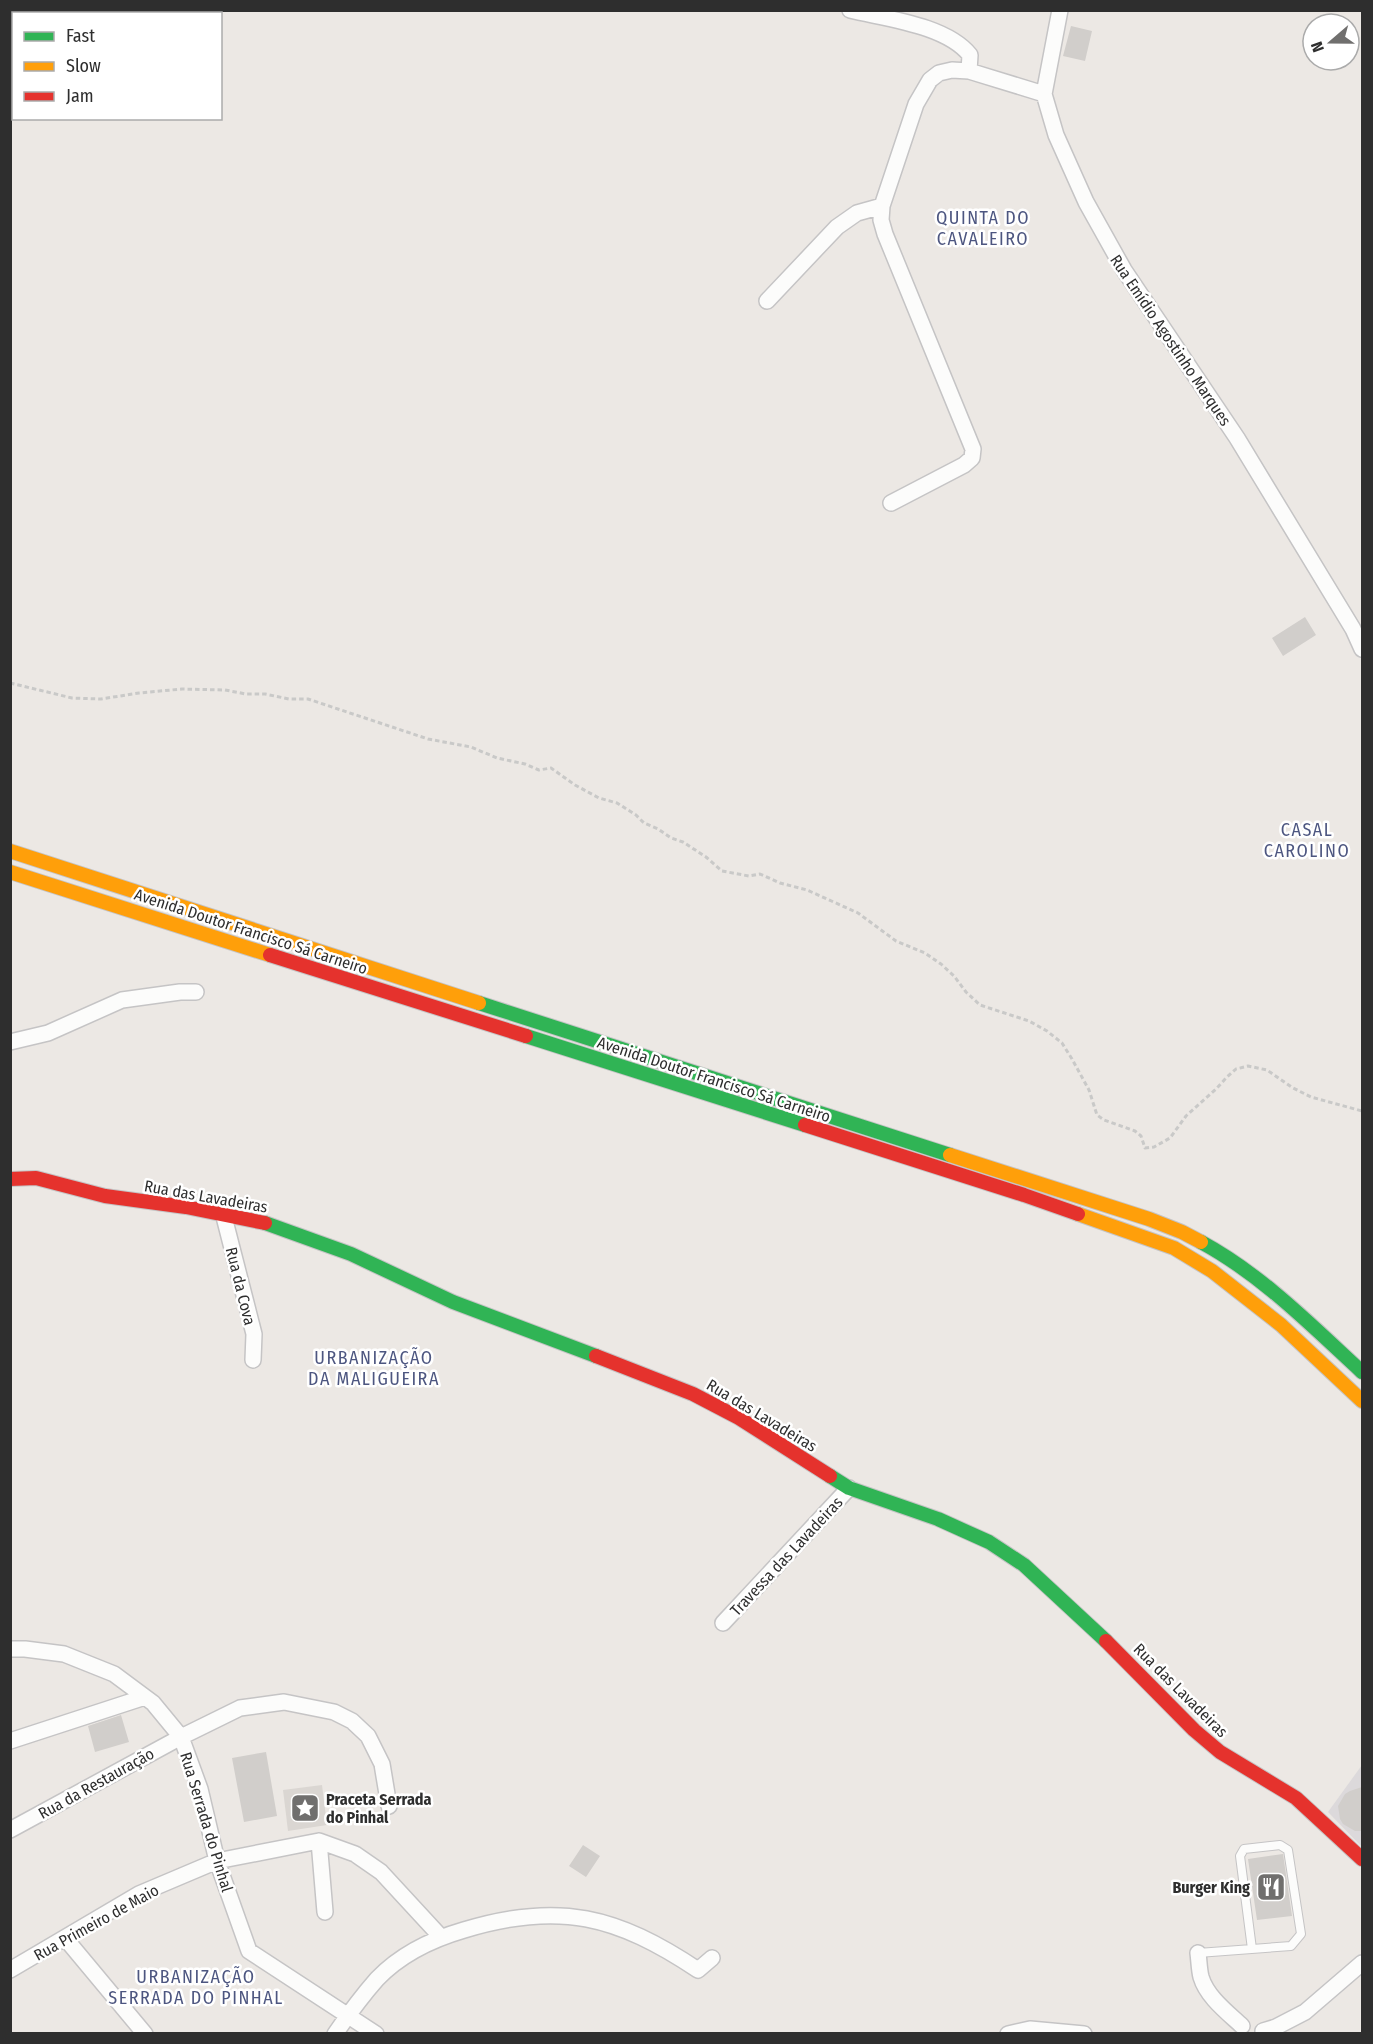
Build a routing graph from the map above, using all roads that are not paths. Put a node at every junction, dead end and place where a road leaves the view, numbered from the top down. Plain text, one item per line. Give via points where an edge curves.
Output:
1 (850, 10) edge
2 (1060, 10) edge
3 (969, 71) junction
4 (1044, 94) junction
5 (882, 206) junction
6 (767, 301) dead end
7 (891, 503) dead end
8 (1362, 649) edge
9 (10, 851) edge
10 (10, 872) edge
11 (196, 992) dead end
12 (10, 1042) edge
13 (10, 1179) edge
14 (223, 1213) junction
15 (254, 1360) dead end
16 (1362, 1372) edge
17 (1362, 1401) edge
18 (849, 1488) junction
19 (723, 1623) dead end
20 (10, 1649) edge
21 (145, 1697) junction
22 (181, 1737) junction
23 (10, 1741) edge
24 (389, 1806) dead end
25 (10, 1830) edge
26 (319, 1841) junction
27 (1362, 1859) edge
28 (217, 1861) junction
29 (325, 1912) dead end
30 (441, 1937) junction
31 (65, 1938) junction
32 (1252, 1949) junction
33 (1198, 1953) joint
34 (712, 1958) dead end
35 (1362, 1963) edge
36 (10, 1970) edge
37 (349, 2015) junction
38 (1240, 2030) edge
39 (1263, 2032) edge
40 (145, 2034) edge
41 (335, 2034) edge
42 (376, 2034) edge
43 (1008, 2034) edge
44 (1084, 2034) edge

1 - 3 street via 952,38 970,55
2 - 4 street, Rua Emídio Agostinho Marques
3 - 4 street
3 - 5 street via 939,73 930,80 916,104
4 - 8 street, Rua Emídio Agostinho Marques via 1075,181 1102,234 1237,438
5 - 6 street via 857,213 837,227
5 - 7 street via 885,234 973,449 972,458 964,465
9 - 16 main road, Avenida Doutor Francisco Sá Carneiro via 1149,1219 1217,1251 1286,1302
10 - 17 main road, Avenida Doutor Francisco Sá Carneiro via 1024,1195 1174,1248 1241,1292
11 - 12 street via 122,1000 48,1033
13 - 14 main road, Rua das Lavadeiras via 57,1182 105,1196
14 - 15 street, Rua da Cova via 254,1334
14 - 18 main road, Rua das Lavadeiras via 305,1236 453,1302 693,1394 739,1418
18 - 19 street, Travessa das Lavadeiras
18 - 27 main road, Rua das Lavadeiras via 938,1519 989,1542 1024,1565 1125,1658 1194,1730 1220,1752 1296,1798
20 - 21 street, Rua Serrada do Pinhal via 64,1654 114,1674
21 - 22 street, Rua Serrada do Pinhal
21 - 23 street
22 - 24 street, Rua da Restauração via 240,1707 284,1702 334,1712 352,1721 368,1736 382,1764
22 - 25 street, Rua da Restauração
22 - 28 street, Rua Serrada do Pinhal via 200,1789
26 - 28 street, Rua Primeiro de Maio
26 - 29 street
26 - 30 street via 355,1854 381,1872
28 - 31 street, Rua Primeiro de Maio via 139,1894
28 - 37 street, Rua Serrada do Pinhal via 249,1951
30 - 34 street via 494,1921 572,1915 604,1922 656,1943 698,1970
30 - 37 street via 417,1948 378,1978
31 - 36 street, Rua Primeiro de Maio
31 - 40 street
32 - 32 lane via 1291,1946 1301,1934 1288,1850 1280,1845 1244,1849 1240,1857
32 - 33 lane
33 - 38 street via 1205,1986
35 - 39 street via 1305,2012
37 - 41 street
37 - 42 street, Rua Serrada do Pinhal
38 - 39 street via 1253,2023
43 - 44 street via 1030,2029

